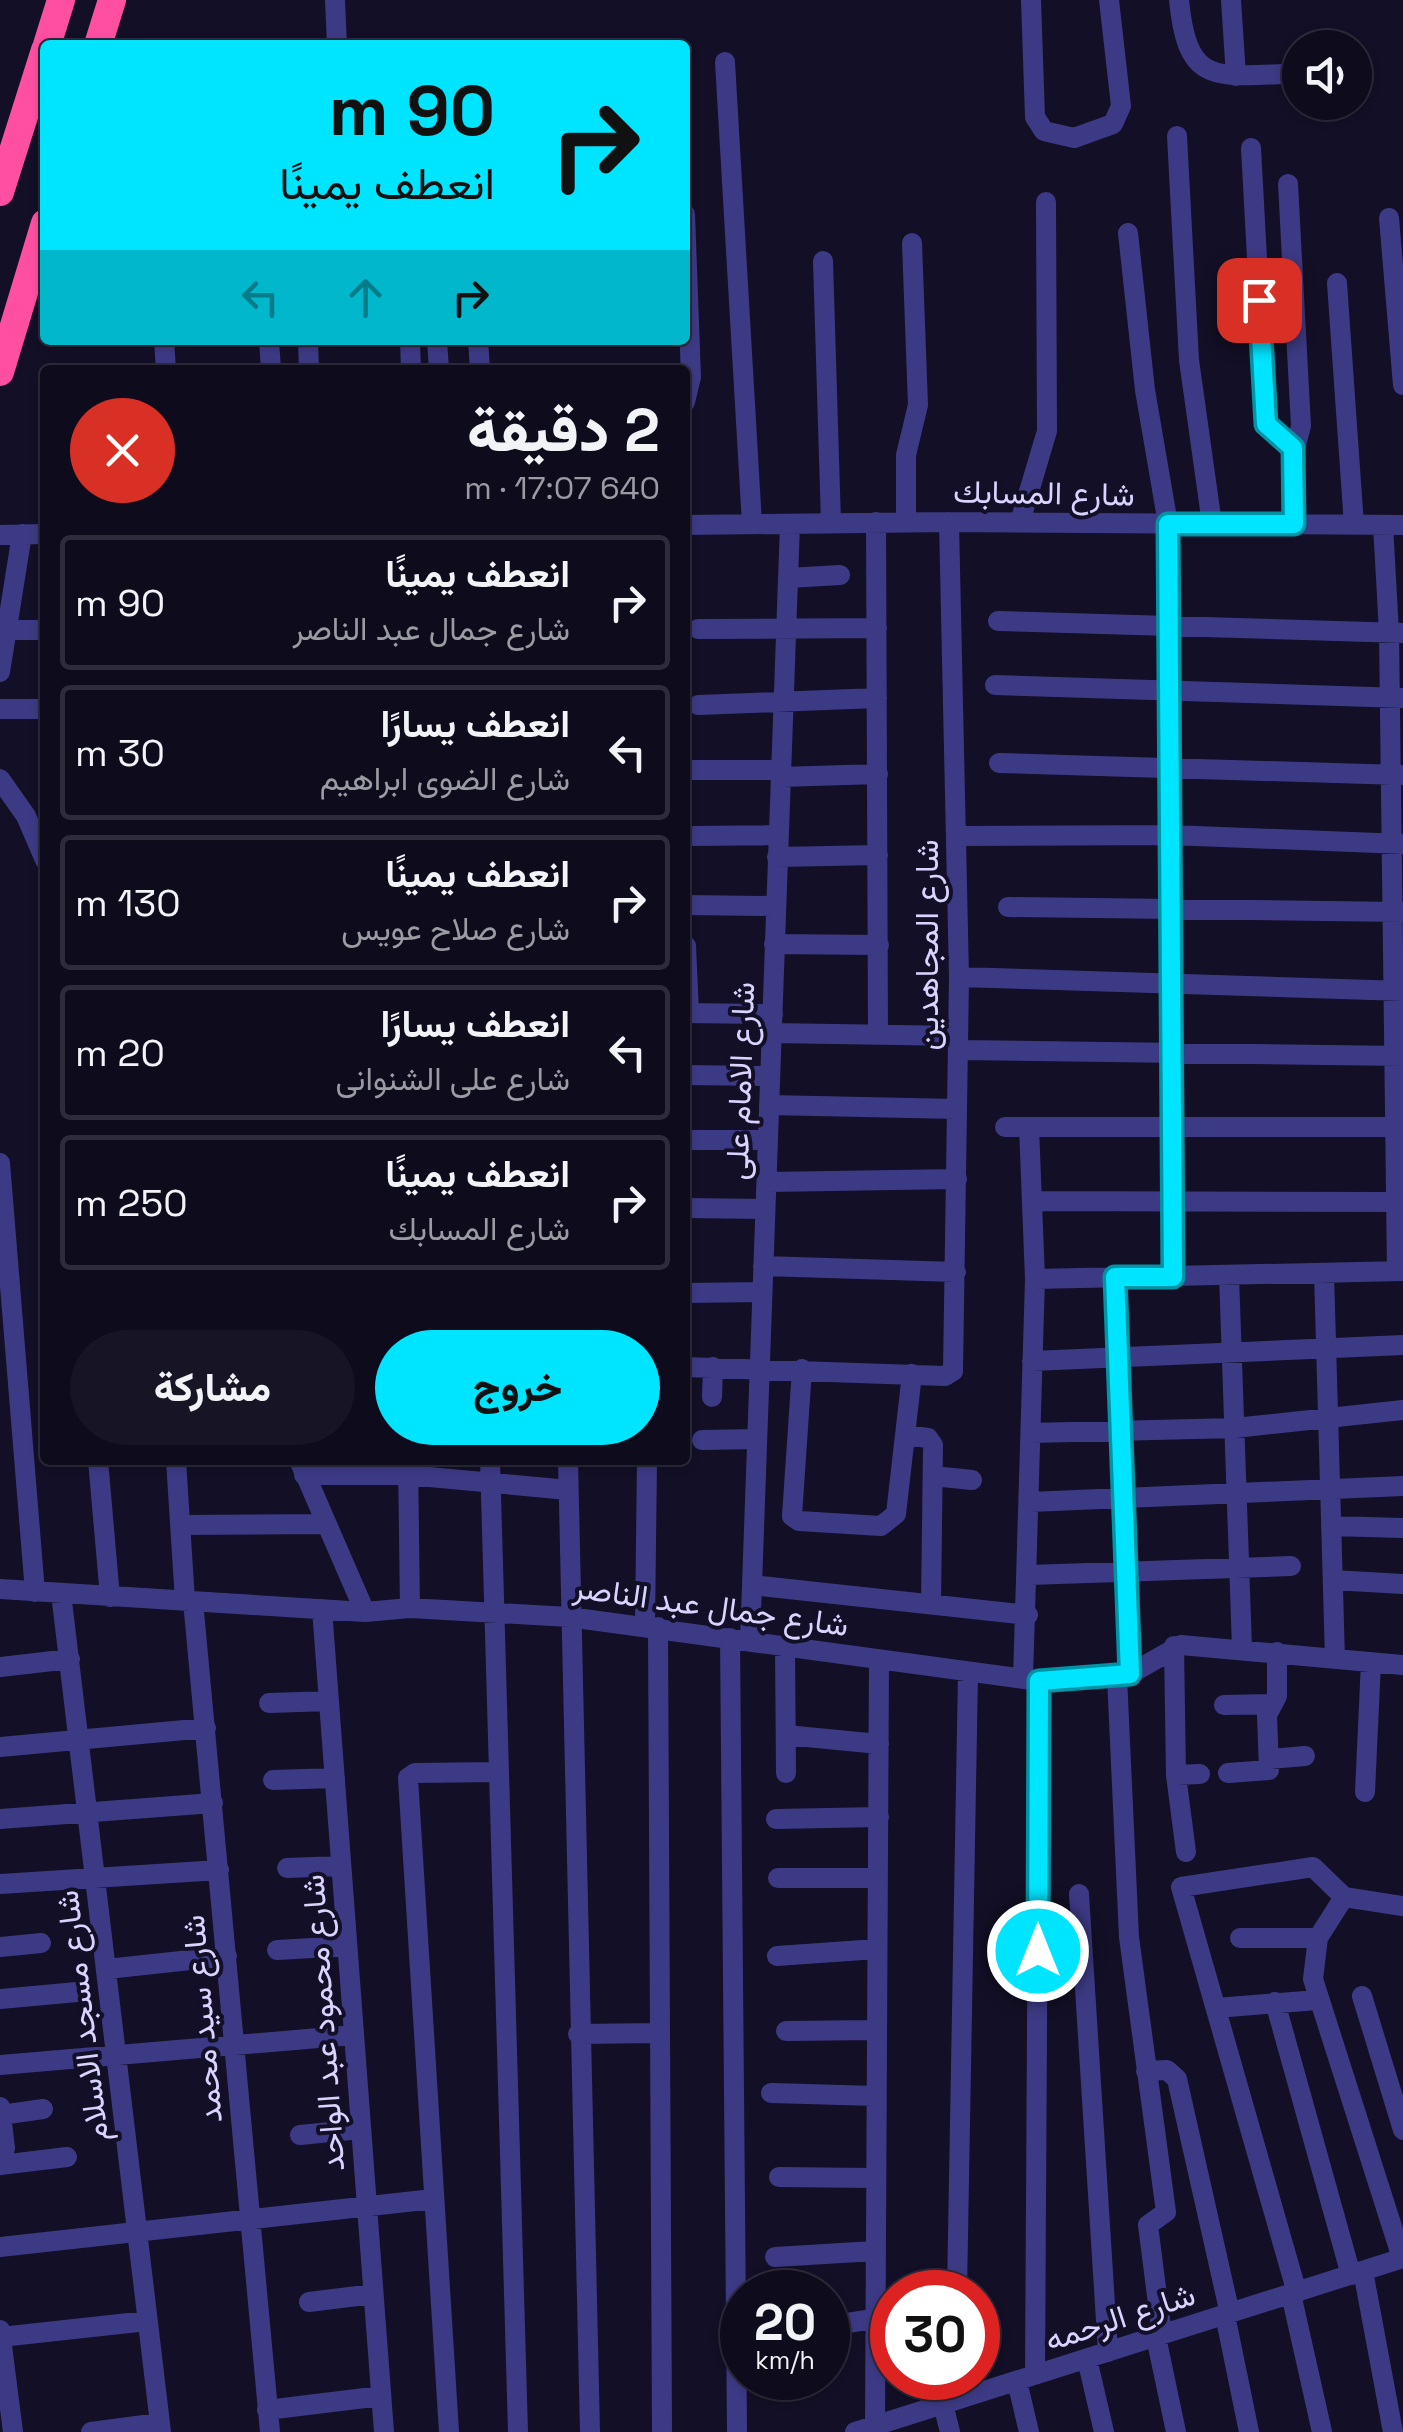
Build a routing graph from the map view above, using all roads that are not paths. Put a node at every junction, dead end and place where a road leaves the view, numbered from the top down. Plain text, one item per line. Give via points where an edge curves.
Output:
1 (61, 0) edge
2 (112, 0) edge
3 (335, 0) edge
4 (1031, 0) edge
5 (1109, 0) edge
6 (1179, 0) edge
7 (1231, 0) edge
8 (48, 40) edge
9 (100, 40) edge
10 (337, 40) edge
11 (725, 62) dead end
12 (40, 67) edge
13 (1282, 74) dead end
14 (1236, 76) junction
15 (1177, 136) dead end
16 (1251, 148) dead end
17 (1288, 184) dead end
18 (0, 192) edge
19 (1046, 202) dead end
20 (1389, 218) dead end
21 (1128, 233) dead end
22 (40, 239) edge
23 (912, 243) dead end
24 (822, 261) dead end
25 (1338, 283) dead end
26 (690, 330) edge
27 (0, 372) edge
28 (690, 384) edge
29 (1403, 385) edge
30 (1293, 448) junction
31 (876, 522) junction
32 (906, 522) junction
33 (949, 522) junction
34 (1020, 522) junction
35 (831, 523) junction
36 (752, 524) junction
37 (790, 524) junction
38 (1168, 524) junction
39 (1212, 524) junction
40 (1294, 524) junction
41 (1354, 524) junction
42 (690, 525) edge
43 (1393, 525) edge
44 (0, 534) edge
45 (22, 534) junction
46 (40, 534) edge
47 (840, 575) dead end
48 (788, 578) junction
49 (998, 622) dead end
50 (1169, 626) junction
51 (877, 628) junction
52 (786, 629) junction
53 (7, 630) junction
54 (40, 630) edge
55 (698, 630) dead end
56 (1396, 632) edge
57 (0, 672) edge
58 (996, 684) dead end
59 (1170, 690) junction
60 (878, 698) junction
61 (1396, 698) edge
62 (784, 701) junction
63 (698, 705) dead end
64 (0, 709) edge
65 (40, 709) edge
66 (999, 763) dead end
67 (1170, 766) junction
68 (690, 770) edge
69 (781, 774) junction
70 (878, 774) junction
71 (1397, 775) edge
72 (0, 778) edge
73 (778, 835) junction
74 (692, 836) dead end
75 (957, 836) junction
76 (1170, 836) junction
77 (1397, 844) edge
78 (40, 848) edge
79 (878, 854) junction
80 (778, 856) junction
81 (690, 905) edge
82 (775, 906) junction
83 (1008, 907) dead end
84 (1171, 908) junction
85 (1398, 912) edge
86 (774, 944) junction
87 (879, 945) junction
88 (959, 977) junction
89 (1172, 984) junction
90 (1398, 991) edge
91 (690, 1014) edge
92 (773, 1024) junction
93 (878, 1035) junction
94 (958, 1043) junction
95 (1172, 1055) junction
96 (1399, 1056) edge
97 (690, 1075) edge
98 (770, 1076) junction
99 (769, 1105) junction
100 (958, 1109) junction
101 (1172, 1126) junction
102 (1399, 1126) edge
103 (1005, 1127) dead end
104 (1029, 1127) junction
105 (690, 1140) edge
106 (768, 1140) junction
107 (0, 1164) edge
108 (957, 1179) junction
109 (766, 1182) junction
110 (1032, 1201) junction
111 (1173, 1201) junction
112 (1400, 1202) edge
113 (690, 1208) edge
114 (766, 1208) junction
115 (763, 1266) junction
116 (1400, 1271) edge
117 (956, 1272) junction
118 (1324, 1273) junction
119 (1230, 1275) junction
120 (1115, 1277) junction
121 (1173, 1277) junction
122 (1035, 1279) junction
123 (762, 1292) junction
124 (690, 1293) edge
125 (1403, 1345) edge
126 (1326, 1350) junction
127 (1232, 1354) junction
128 (1118, 1360) junction
129 (1032, 1361) junction
130 (690, 1367) edge
131 (714, 1367) junction
132 (760, 1367) junction
133 (802, 1369) junction
134 (912, 1374) junction
135 (712, 1397) dead end
136 (1403, 1410) edge
137 (1328, 1418) junction
138 (1234, 1428) junction
139 (1121, 1431) junction
140 (1031, 1433) junction
141 (905, 1435) junction
142 (757, 1439) junction
143 (702, 1440) dead end
144 (98, 1465) edge
145 (176, 1465) edge
146 (568, 1465) edge
147 (647, 1465) edge
148 (302, 1467) edge
149 (408, 1467) edge
150 (490, 1470) edge
151 (933, 1476) junction
152 (972, 1480) dead end
153 (1403, 1486) edge
154 (568, 1490) junction
155 (1330, 1490) junction
156 (1236, 1494) junction
157 (1123, 1498) junction
158 (1030, 1502) junction
159 (327, 1524) junction
160 (180, 1525) junction
161 (1332, 1526) junction
162 (1403, 1528) edge
163 (1291, 1566) dead end
164 (1239, 1568) junction
165 (1126, 1572) junction
166 (1029, 1575) junction
167 (1333, 1580) junction
168 (1403, 1584) edge
169 (752, 1585) junction
170 (0, 1590) edge
171 (35, 1592) junction
172 (61, 1593) junction
173 (110, 1597) junction
174 (189, 1601) junction
175 (931, 1605) junction
176 (410, 1608) junction
177 (322, 1609) junction
178 (490, 1611) junction
179 (365, 1612) junction
180 (1028, 1615) junction
181 (570, 1617) junction
182 (651, 1626) junction
183 (740, 1639) junction
184 (785, 1646) junction
185 (1174, 1646) junction
186 (1242, 1648) junction
187 (1277, 1652) junction
188 (70, 1659) junction
189 (879, 1660) junction
190 (1335, 1660) junction
191 (1370, 1662) junction
192 (1403, 1665) edge
193 (0, 1667) edge
194 (968, 1673) junction
195 (1123, 1675) junction
196 (1031, 1680) junction
197 (329, 1701) junction
198 (269, 1703) dead end
199 (1272, 1704) junction
200 (1224, 1705) dead end
201 (206, 1728) junction
202 (786, 1734) junction
203 (80, 1740) junction
204 (879, 1744) junction
205 (0, 1747) edge
206 (1305, 1756) dead end
207 (1269, 1759) junction
208 (496, 1772) junction
209 (786, 1773) dead end
210 (1228, 1773) dead end
211 (1200, 1774) dead end
212 (1176, 1775) junction
213 (335, 1778) junction
214 (273, 1780) dead end
215 (1365, 1792) dead end
216 (213, 1803) junction
217 (88, 1812) junction
218 (878, 1818) junction
219 (0, 1819) edge
220 (776, 1819) dead end
221 (1186, 1852) dead end
222 (342, 1866) junction
223 (288, 1868) dead end
224 (219, 1870) junction
225 (96, 1878) junction
226 (778, 1878) dead end
227 (878, 1878) junction
228 (0, 1884) edge
229 (1079, 1894) dead end
230 (1344, 1896) junction
231 (1403, 1906) edge
232 (1240, 1938) dead end
233 (1318, 1938) junction
234 (42, 1943) dead end
235 (346, 1946) junction
236 (0, 1948) edge
237 (877, 1949) junction
238 (277, 1950) dead end
239 (227, 1956) junction
240 (777, 1956) dead end
241 (106, 1969) junction
242 (76, 1992) dead end
243 (1362, 1996) dead end
244 (0, 1999) edge
245 (1317, 2000) junction
246 (1275, 2002) junction
247 (1216, 2008) junction
248 (876, 2030) junction
249 (786, 2031) dead end
250 (578, 2034) junction
251 (659, 2034) junction
252 (354, 2035) junction
253 (235, 2046) junction
254 (117, 2056) junction
255 (0, 2065) edge
256 (1146, 2071) junction
257 (771, 2093) dead end
258 (876, 2096) junction
259 (43, 2109) dead end
260 (0, 2111) edge
261 (361, 2129) junction
262 (1403, 2130) edge
263 (300, 2135) dead end
264 (68, 2157) dead end
265 (0, 2163) edge
266 (778, 2176) dead end
267 (874, 2178) junction
268 (432, 2199) junction
269 (367, 2206) junction
270 (250, 2219) junction
271 (137, 2232) junction
272 (0, 2247) edge
273 (874, 2251) junction
274 (775, 2256) dead end
275 (1403, 2258) edge
276 (874, 2270) edge
277 (958, 2270) edge
278 (1357, 2273) junction
279 (1294, 2293) junction
280 (374, 2294) junction
281 (309, 2302) dead end
282 (1228, 2314) junction
283 (148, 2320) junction
284 (0, 2330) edge
285 (1159, 2336) junction
286 (1, 2338) edge
287 (1108, 2352) junction
288 (1086, 2359) junction
289 (1026, 2378) junction
290 (4, 2392) edge
291 (381, 2396) junction
292 (873, 2400) edge
293 (949, 2402) junction
294 (267, 2410) junction
295 (160, 2428) edge
296 (873, 2428) edge
297 (13, 2432) edge
298 (91, 2432) edge
299 (270, 2432) edge
300 (384, 2432) edge
301 (449, 2432) edge
302 (518, 2432) edge
303 (590, 2432) edge
304 (662, 2432) edge
305 (737, 2432) edge
306 (950, 2432) edge
307 (1029, 2432) edge
308 (1104, 2432) edge
309 (1176, 2432) edge
310 (1250, 2432) edge
311 (1322, 2432) edge
312 (1393, 2432) edge

1 - 8 highway
2 - 9 highway
3 - 10 street
4 - 5 street via 1035,117 1044,130 1074,138 1114,124 1122,106
6 - 14 street via 1197,61 1206,72
7 - 14 street
11 - 36 street
12 - 18 highway
13 - 14 street
15 - 39 street via 1189,360
16 - 30 street via 1266,424
17 - 30 street via 1301,426
19 - 34 street via 1047,431
20 - 29 street
21 - 38 street
22 - 27 highway
23 - 32 street via 918,405 906,455
24 - 35 street
25 - 41 street
26 - 28 street
30 - 40 street
31 - 32 street, شارع المسابك
31 - 35 street, شارع المسابك
31 - 51 street
32 - 33 street, شارع المسابك
33 - 34 street, شارع المسابك
33 - 75 street, شارع المجاهدين
34 - 38 street, شارع المسابك
35 - 37 street, شارع المسابك
36 - 37 street, شارع المسابك
36 - 42 street, شارع المسابك
37 - 48 street, شارع الامام على
38 - 39 street, شارع المسابك
38 - 50 street
39 - 40 street, شارع المسابك
40 - 41 street, شارع المسابك
41 - 43 street, شارع المسابك
43 - 56 street
44 - 45 street
45 - 46 street
45 - 53 street
47 - 48 street
48 - 52 street, شارع الامام على
49 - 50 street
50 - 56 street
50 - 59 street
51 - 52 street
51 - 60 street
52 - 55 street
52 - 62 street, شارع الامام على
53 - 54 street
53 - 57 street
56 - 61 street
58 - 59 street
59 - 61 street
59 - 67 street
60 - 62 street
60 - 70 street
61 - 71 street
62 - 63 street
62 - 69 street, شارع الامام على
64 - 65 street
66 - 67 street
67 - 71 street
67 - 76 street
68 - 69 street
69 - 70 street
69 - 73 street, شارع الامام على
70 - 79 street
71 - 77 street
72 - 78 street
73 - 74 street
73 - 80 street, شارع الامام على
75 - 76 street
75 - 88 street, شارع المجاهدين
76 - 77 street
76 - 84 street
77 - 85 street
79 - 80 street
79 - 87 street
80 - 82 street, شارع الامام على
81 - 82 street
82 - 86 street, شارع الامام على
83 - 84 street
84 - 85 street
84 - 89 street
85 - 90 street
86 - 87 street
86 - 92 street, شارع الامام على
87 - 93 street
88 - 89 street
88 - 94 street, شارع المجاهدين
89 - 90 street
89 - 95 street
90 - 96 street
91 - 92 street
92 - 93 street
92 - 98 street, شارع الامام على
93 - 94 street
94 - 95 street
94 - 100 street, شارع المجاهدين
95 - 96 street
95 - 101 street
96 - 102 street
97 - 98 street
98 - 99 street, شارع الامام على
99 - 100 street
99 - 106 street, شارع الامام على
100 - 108 street, شارع المجاهدين
101 - 102 street
101 - 104 street
101 - 111 street
102 - 112 street
103 - 104 street
104 - 110 street
105 - 106 street
106 - 109 street, شارع الامام على
107 - 171 street
108 - 109 street
108 - 117 street, شارع المجاهدين
109 - 114 street, شارع الامام على
110 - 111 street
110 - 122 street
111 - 112 street
111 - 121 street
112 - 116 street
113 - 114 street
114 - 115 street, شارع الامام على
115 - 117 street
115 - 123 street, شارع الامام على
116 - 118 street
117 - 134 street, شارع المجاهدين via 954,1368 948,1376
118 - 119 street
118 - 126 street
119 - 121 street
119 - 127 street
120 - 121 street
120 - 122 street
120 - 128 street
122 - 129 street
123 - 124 street
123 - 132 street, شارع الامام على
125 - 126 street
126 - 127 street
126 - 137 street
127 - 128 street
127 - 138 street
128 - 129 street
128 - 139 street
129 - 140 street
130 - 131 street
131 - 132 street
131 - 135 street
132 - 133 street
132 - 142 street, شارع الامام على
133 - 134 street
133 - 141 street via 792,1514 797,1520 892,1522
134 - 141 street
136 - 137 street
137 - 138 street
137 - 155 street
138 - 139 street
138 - 156 street
139 - 140 street
139 - 157 street
140 - 158 street
141 - 151 street via 931,1440
142 - 143 street
142 - 169 street, شارع الامام على
144 - 173 street
145 - 160 street, شارع سيد محمد
146 - 154 street
147 - 182 street
148 - 149 street
148 - 159 street
149 - 150 street
149 - 176 street
150 - 154 street
150 - 178 street
151 - 152 street
151 - 175 street
153 - 155 street
154 - 181 street
155 - 156 street
155 - 161 street
156 - 157 street
156 - 164 street
157 - 158 street
157 - 165 street
158 - 166 street
159 - 160 street
159 - 179 street
160 - 174 street, شارع سيد محمد
161 - 162 street
161 - 167 street
163 - 164 street
164 - 165 street
164 - 186 street
165 - 166 street
165 - 195 street
166 - 180 street
167 - 168 street
167 - 190 street
169 - 175 street
169 - 183 street, شارع الامام على
170 - 171 street, شارع جمال عبد الناصر
171 - 172 street, شارع جمال عبد الناصر
172 - 173 street, شارع جمال عبد الناصر
172 - 188 street, شارع مسجد الاسلام
173 - 174 street, شارع جمال عبد الناصر
174 - 177 street, شارع جمال عبد الناصر
174 - 201 street, شارع سيد محمد
175 - 180 street
176 - 178 street, شارع جمال عبد الناصر
176 - 179 street, شارع جمال عبد الناصر
177 - 179 street, شارع جمال عبد الناصر
177 - 197 street, شارع محمود عبد الواحد
178 - 181 street, شارع جمال عبد الناصر
178 - 208 street
180 - 196 street
181 - 182 street, شارع جمال عبد الناصر
181 - 250 street
182 - 183 street, شارع جمال عبد الناصر
182 - 251 street
183 - 184 street, شارع جمال عبد الناصر
183 - 305 street, شارع الامام على
184 - 189 street, شارع جمال عبد الناصر
184 - 202 street
185 - 186 street
185 - 195 street, شارع جمال عبد الناصر
185 - 212 street
186 - 187 street
187 - 190 street
187 - 199 street
188 - 193 street
188 - 203 street, شارع مسجد الاسلام
189 - 194 street, شارع جمال عبد الناصر
189 - 204 street
190 - 191 street
191 - 192 street
191 - 215 street
194 - 196 street, شارع جمال عبد الناصر
194 - 277 street
195 - 196 street, شارع جمال عبد الناصر
195 - 256 street via 1129,1937
196 - 289 street
197 - 198 street
197 - 213 street, شارع محمود عبد الواحد
199 - 200 street
199 - 207 street
201 - 203 street
201 - 216 street, شارع سيد محمد
202 - 204 street
202 - 209 street
203 - 205 street
203 - 217 street, شارع مسجد الاسلام
204 - 218 street
206 - 207 street
207 - 210 street via 1267,1772
208 - 268 street via 408,1778
208 - 302 street
211 - 212 street
212 - 221 street
213 - 214 street
213 - 222 street, شارع محمود عبد الواحد
216 - 217 street
216 - 224 street, شارع سيد محمد
217 - 219 street
217 - 225 street, شارع مسجد الاسلام
218 - 220 street
218 - 227 street
222 - 223 street
222 - 235 street, شارع محمود عبد الواحد
224 - 225 street
224 - 239 street, شارع سيد محمد
225 - 228 street
225 - 241 street, شارع مسجد الاسلام
226 - 227 street
227 - 237 street
229 - 287 street
230 - 231 street
230 - 233 street
230 - 247 street via 1314,1867 1183,1885
232 - 233 street
233 - 245 street
234 - 236 street
235 - 238 street
235 - 252 street, شارع محمود عبد الواحد
237 - 240 street
237 - 248 street
239 - 241 street
239 - 253 street, شارع سيد محمد
241 - 254 street, شارع مسجد الاسلام
242 - 244 street
243 - 262 street
245 - 246 street
245 - 275 street
246 - 247 street
246 - 278 street
247 - 279 street
248 - 249 street
248 - 258 street
250 - 251 street
250 - 303 street
251 - 304 street
252 - 253 street
252 - 261 street, شارع محمود عبد الواحد
253 - 254 street
253 - 270 street, شارع سيد محمد
254 - 255 street
254 - 271 street, شارع مسجد الاسلام
256 - 282 street via 1167,2070 1178,2079
256 - 285 street via 1166,2210 1148,2226
257 - 258 street
258 - 267 street
259 - 260 street
260 - 265 street
261 - 263 street
261 - 269 street, شارع محمود عبد الواحد
264 - 265 street
266 - 267 street
267 - 273 street
268 - 269 street
268 - 301 street
269 - 270 street
269 - 280 street, شارع محمود عبد الواحد
270 - 271 street
270 - 294 street, شارع سيد محمد
271 - 272 street
271 - 283 street, شارع مسجد الاسلام
273 - 274 street
273 - 276 street
275 - 278 street, شارع الرحمه
278 - 279 street, شارع الرحمه
278 - 312 street
279 - 282 street, شارع الرحمه
279 - 311 street
280 - 281 street
280 - 291 street, شارع محمود عبد الواحد
282 - 285 street, شارع الرحمه
282 - 310 street
283 - 286 street
283 - 295 street, شارع مسجد الاسلام
284 - 286 street
285 - 287 street, شارع الرحمه
285 - 309 street
286 - 290 street
287 - 288 street, شارع الرحمه
288 - 289 street, شارع الرحمه
288 - 308 street
289 - 293 street, شارع الرحمه
289 - 307 street
290 - 297 street
291 - 294 street
291 - 300 street, شارع محمود عبد الواحد
292 - 296 street
293 - 296 street, شارع الرحمه
293 - 306 street
294 - 299 street, شارع سيد محمد
295 - 298 street

